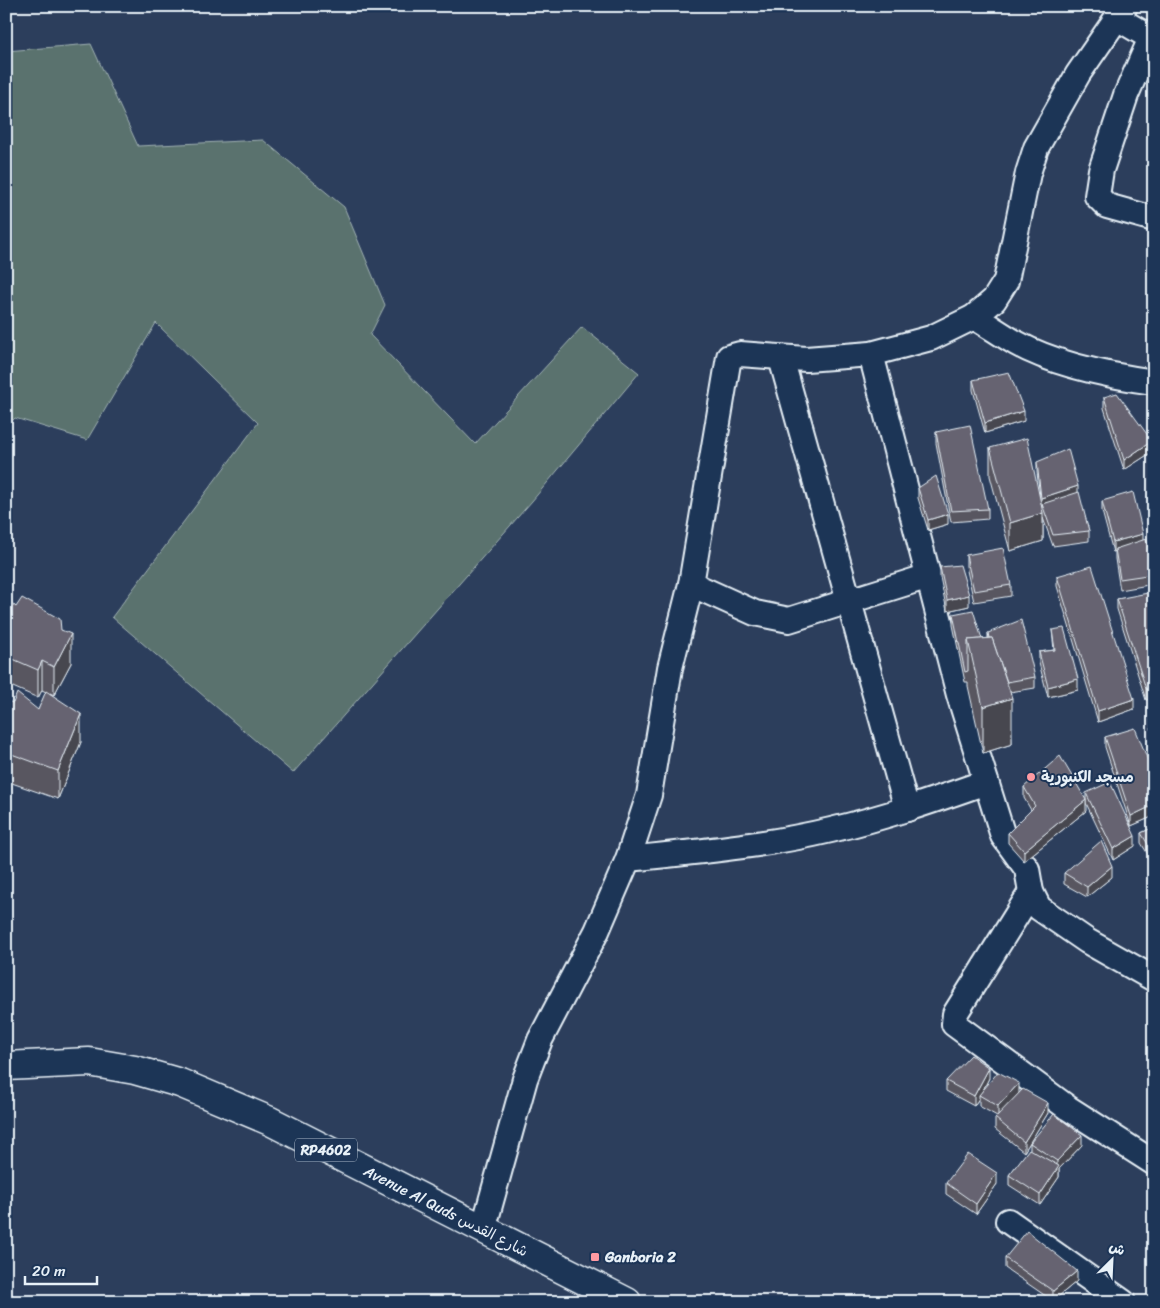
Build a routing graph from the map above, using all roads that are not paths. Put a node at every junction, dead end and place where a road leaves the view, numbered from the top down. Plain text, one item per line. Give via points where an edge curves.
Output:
1 (1121, 12) edge
2 (1152, 39) edge
3 (1154, 219) edge
4 (974, 317) junction
5 (872, 354) junction
6 (781, 358) junction
7 (1154, 382) edge
8 (929, 576) junction
9 (691, 584) junction
10 (848, 600) junction
11 (986, 782) junction
12 (907, 809) junction
13 (628, 859) junction
14 (1031, 892) junction
15 (1154, 980) edge
16 (6, 1066) edge
17 (1154, 1163) edge
18 (1008, 1222) dead end
19 (483, 1230) junction
20 (615, 1299) edge
21 (1123, 1302) edge

1 - 2 street
1 - 4 street via 1078,74 1036,148 1006,281 994,300
2 - 3 street via 1126,95 1097,190 1098,199 1107,206
4 - 5 street via 932,338
4 - 7 street via 1018,344 1069,364
5 - 6 street
5 - 8 street
6 - 9 street via 740,354 728,360
6 - 10 street
8 - 10 street
8 - 11 street via 959,695
9 - 10 street via 755,613 788,620
9 - 13 street via 670,668 648,794
10 - 12 street
11 - 12 street
11 - 14 street via 1003,836 1027,869
12 - 13 street via 830,830 767,842
13 - 19 street via 598,931 540,1040 525,1079
14 - 15 street via 1039,908 1047,915
14 - 17 street via 953,1017 954,1024 1068,1108
16 - 19 main road, Avenue Al Quds شارع القدس / RP4602 via 89,1062 135,1070 180,1083 270,1121
18 - 21 street
19 - 20 main road, Avenue Al Quds شارع القدس / RP4602

